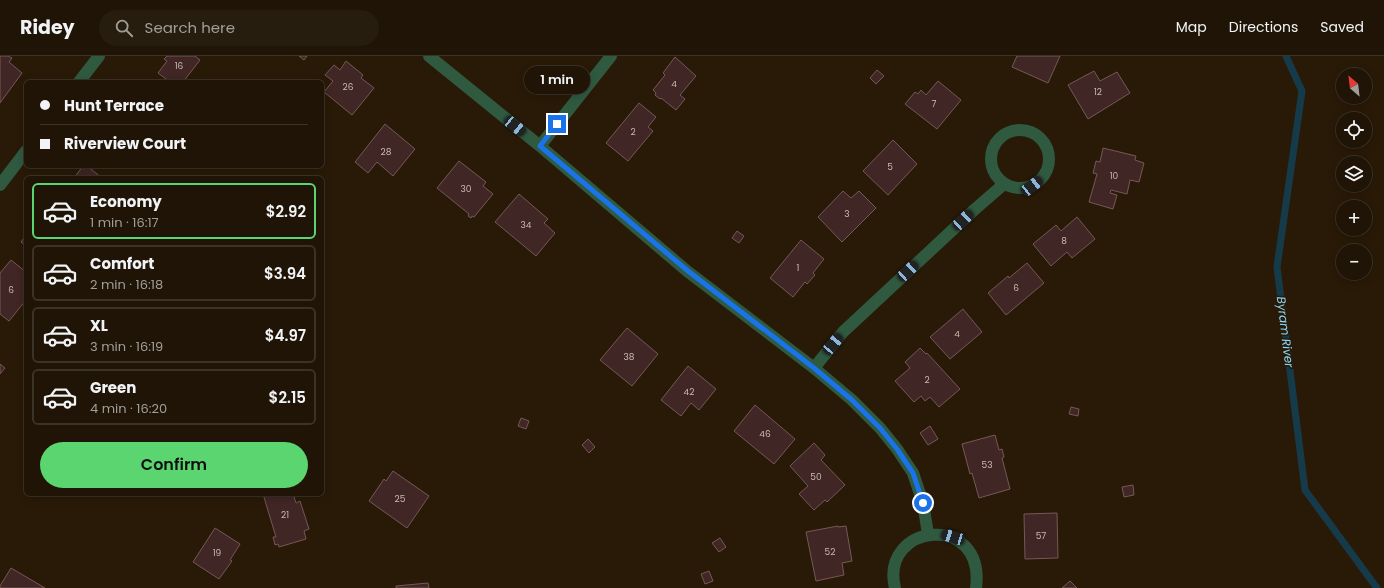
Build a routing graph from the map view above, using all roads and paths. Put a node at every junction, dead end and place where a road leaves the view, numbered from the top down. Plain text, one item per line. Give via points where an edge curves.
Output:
1 (429, 56) edge
2 (611, 56) edge
3 (96, 57) edge
4 (80, 80) edge
5 (540, 146) junction
6 (24, 154) edge
7 (1004, 184) junction
8 (0, 185) edge
9 (814, 368) junction
10 (928, 534) junction
11 (895, 588) edge
12 (976, 588) edge

1 - 5 street
2 - 5 street
3 - 4 street
5 - 9 street via 688,271
6 - 8 street
7 - 7 street via 1018,188 1032,186 1044,177 1049,163 1048,149 1040,137 1030,131 1015,130 1004,134 997,142 991,160 992,169
7 - 9 street via 843,332
9 - 10 street via 852,400 897,449 913,473 923,503
10 - 11 street via 914,540 901,551 894,566
10 - 12 street via 953,537 968,549 976,562

